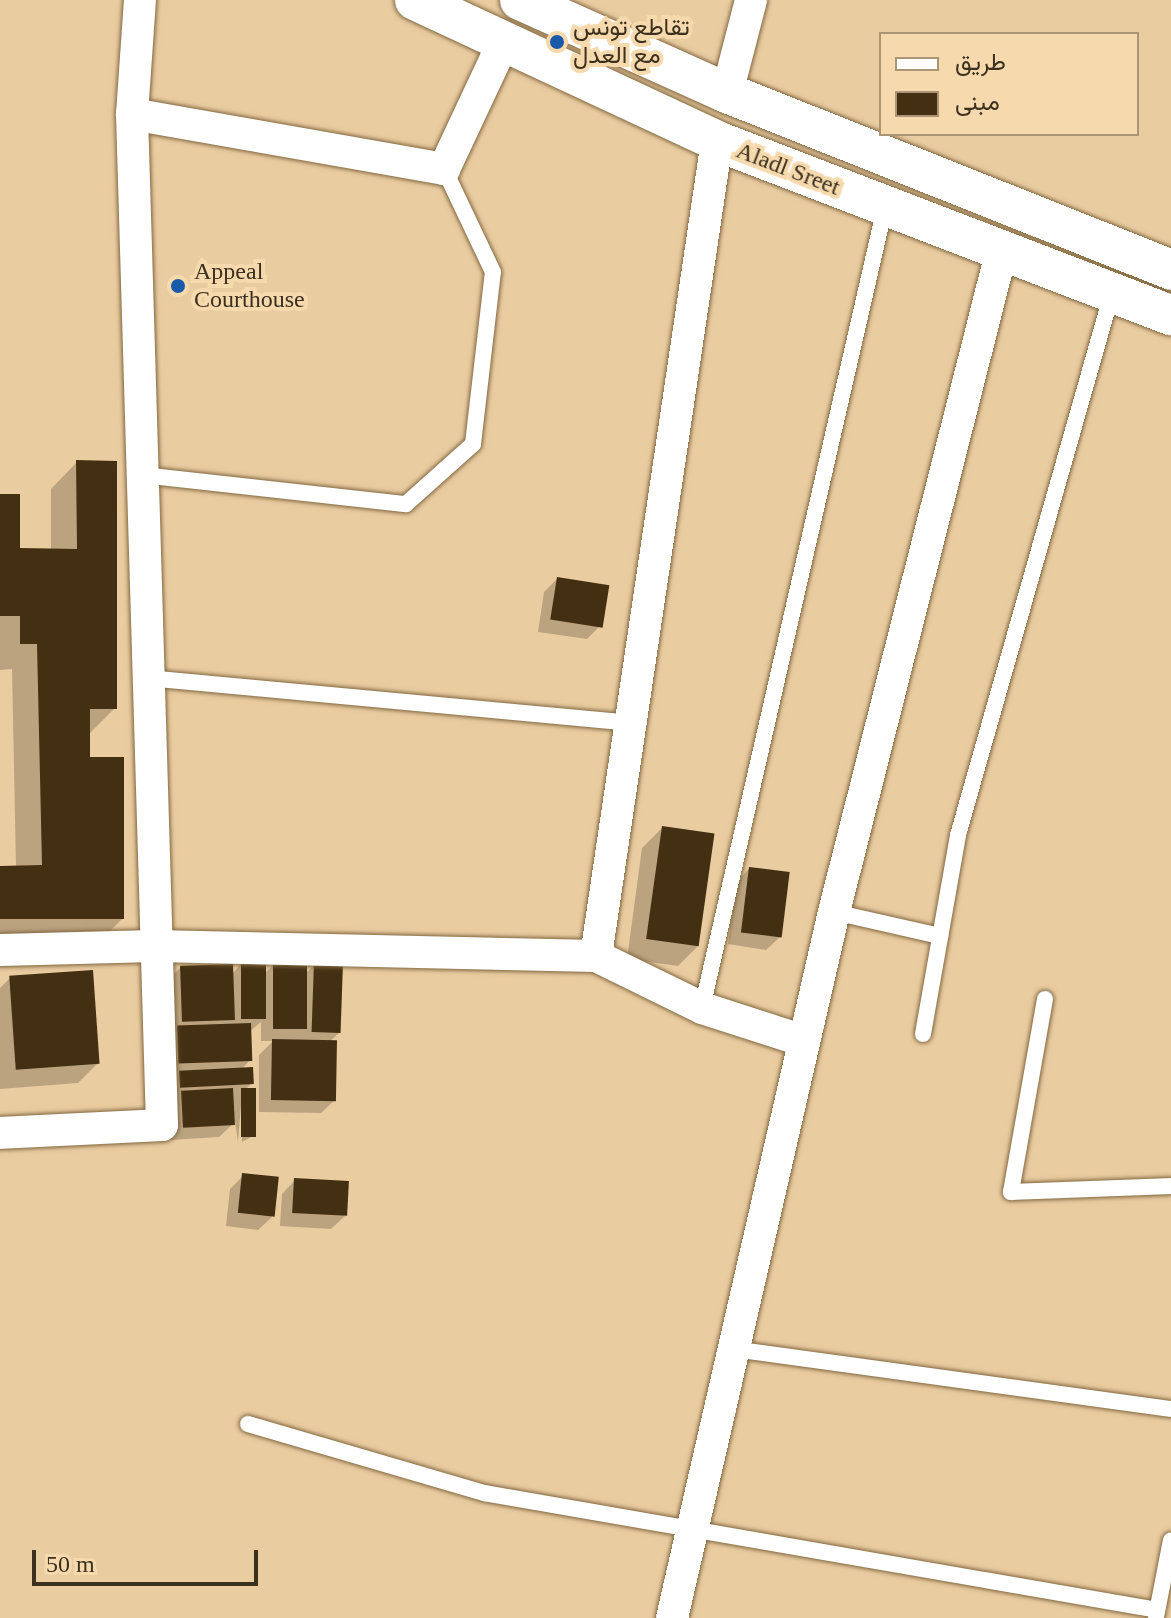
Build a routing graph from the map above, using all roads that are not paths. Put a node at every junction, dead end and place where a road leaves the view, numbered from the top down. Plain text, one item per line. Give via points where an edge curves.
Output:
1 (140, 0) edge
2 (415, 0) edge
3 (751, 0) edge
4 (544, 6) edge
5 (518, 54) junction
6 (727, 93) junction
7 (132, 114) junction
8 (717, 141) junction
9 (444, 169) junction
10 (885, 207) junction
11 (1001, 253) junction
12 (1171, 270) edge
13 (1112, 293) junction
14 (1171, 315) edge
15 (142, 475) junction
16 (147, 678) junction
17 (635, 723) junction
18 (834, 912) junction
19 (940, 936) junction
20 (155, 946) junction
21 (0, 950) edge
22 (596, 956) junction
23 (1045, 999) dead end
24 (702, 1008) junction
25 (923, 1034) dead end
26 (804, 1041) junction
27 (0, 1133) edge
28 (1171, 1186) edge
29 (733, 1349) junction
30 (1171, 1409) edge
31 (248, 1424) dead end
32 (692, 1530) junction
33 (1171, 1540) edge
34 (1156, 1614) edge
35 (672, 1618) edge

1 - 7 street
2 - 5 street, Aladl Sreet
3 - 6 street
4 - 5 street
4 - 6 street, Aladl Sreet
5 - 8 street, Aladl Sreet
5 - 9 street
6 - 12 street, Aladl Sreet
7 - 9 street
7 - 15 street
8 - 10 street, Aladl Sreet
8 - 17 street
9 - 15 lane via 493,272 473,444 406,504
10 - 11 street, Aladl Sreet
10 - 24 lane
11 - 13 street, Aladl Sreet
11 - 18 street
13 - 14 street, Aladl Sreet
13 - 19 lane via 958,835
15 - 16 street
16 - 17 lane
16 - 20 street
17 - 22 street
18 - 19 lane
18 - 26 street
19 - 25 lane
20 - 21 street
20 - 22 street
20 - 27 street via 162,1125
22 - 24 street
23 - 28 lane via 1011,1192
24 - 26 street
26 - 29 street
29 - 30 lane
29 - 32 street
31 - 32 lane via 484,1493
32 - 34 lane
32 - 35 street
33 - 34 lane

